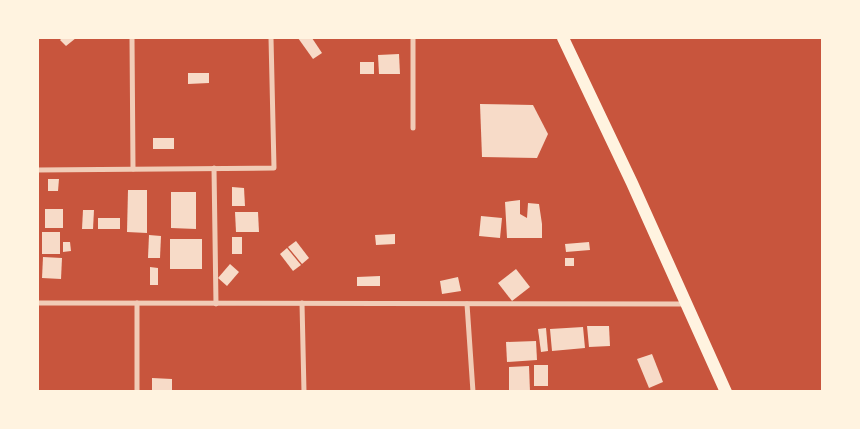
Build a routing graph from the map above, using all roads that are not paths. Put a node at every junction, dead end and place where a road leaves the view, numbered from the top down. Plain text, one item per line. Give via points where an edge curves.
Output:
1 (132, 38) edge
2 (271, 38) edge
3 (413, 38) edge
4 (564, 38) edge
5 (413, 128) dead end
6 (214, 168) junction
7 (133, 169) junction
8 (38, 170) edge
9 (38, 303) edge
10 (136, 304) junction
11 (216, 304) junction
12 (302, 304) junction
13 (467, 304) junction
14 (686, 304) junction
15 (137, 392) edge
16 (304, 392) edge
17 (473, 392) edge
18 (726, 392) edge

1 - 7 street
2 - 6 street via 274,168
3 - 5 street
4 - 14 main road
6 - 7 street
6 - 11 street
7 - 8 street
9 - 10 street
10 - 11 street
10 - 15 street
11 - 12 street
12 - 13 street
12 - 16 street
13 - 14 street
13 - 17 street
14 - 18 main road

